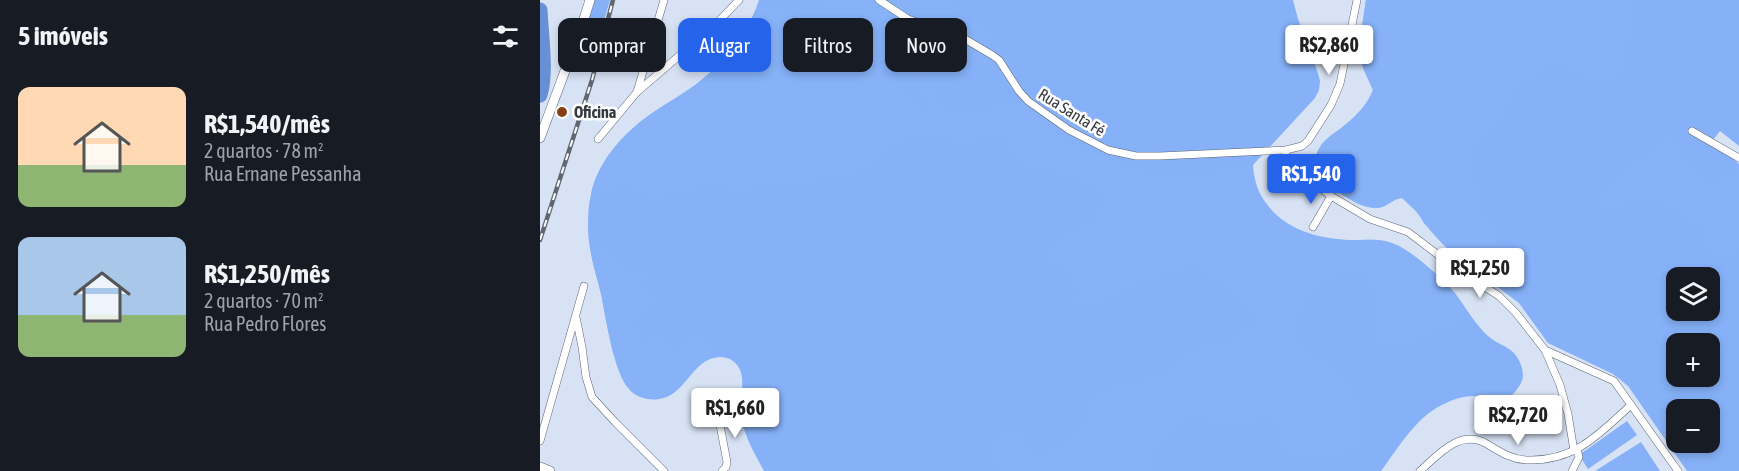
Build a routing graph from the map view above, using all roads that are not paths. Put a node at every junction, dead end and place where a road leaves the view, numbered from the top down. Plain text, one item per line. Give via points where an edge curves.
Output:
1 (590, 0) edge
2 (664, 0) edge
3 (739, 0) edge
4 (879, 0) edge
5 (1357, 0) edge
6 (659, 18) edge
7 (643, 72) edge
8 (647, 72) edge
9 (655, 77) junction
10 (637, 92) junction
11 (1692, 131) dead end
12 (540, 138) edge
13 (598, 139) dead end
14 (1286, 150) junction
15 (1739, 158) edge
16 (1330, 196) junction
17 (1313, 226) dead end
18 (584, 286) dead end
19 (576, 317) junction
20 (1545, 350) junction
21 (715, 399) dead end
22 (1631, 405) junction
23 (540, 441) edge
24 (1575, 450) junction
25 (540, 467) edge
26 (550, 471) edge
27 (664, 471) edge
28 (722, 471) edge
29 (1420, 471) edge
30 (1572, 471) edge
31 (1678, 471) edge

1 - 12 street
2 - 6 street
3 - 9 street
4 - 14 street, Rua Santa Fé via 908,19 959,36 992,55 1028,101 1069,130 1108,150 1136,156 1169,156
5 - 14 street via 1340,84 1331,105 1308,141
7 - 10 street
8 - 9 street
9 - 10 street
10 - 13 street
11 - 15 street
14 - 16 street via 1289,164
16 - 17 street
16 - 20 street via 1370,219 1408,232 1499,296
18 - 19 street
19 - 23 street
19 - 27 street via 592,397
20 - 22 street via 1610,379
20 - 24 street via 1560,385
21 - 28 street via 727,462
22 - 24 street via 1592,441
22 - 31 street
24 - 29 street via 1543,459 1520,459 1476,439 1464,440 1444,449
24 - 30 street via 1579,457
25 - 26 street

